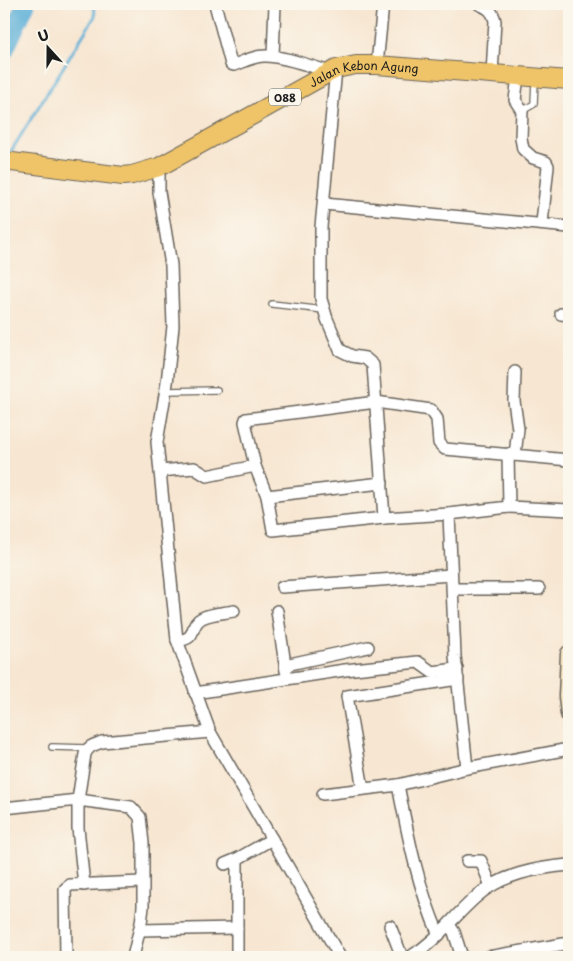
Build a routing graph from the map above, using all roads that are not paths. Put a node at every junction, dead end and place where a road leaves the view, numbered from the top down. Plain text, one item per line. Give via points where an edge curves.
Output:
1 (215, 4) edge
2 (275, 4) edge
3 (383, 4) edge
4 (479, 4) edge
5 (272, 56) junction
6 (377, 65) junction
7 (333, 70) junction
8 (492, 74) junction
9 (527, 77) junction
10 (569, 80) edge
11 (522, 111) junction
12 (8, 162) edge
13 (159, 167) junction
14 (324, 204) junction
15 (542, 223) junction
16 (569, 226) edge
17 (272, 304) dead end
18 (324, 310) junction
19 (514, 372) dead end
20 (217, 390) dead end
21 (166, 391) junction
22 (376, 402) junction
23 (512, 455) junction
24 (569, 460) edge
25 (256, 466) junction
26 (160, 471) junction
27 (382, 483) junction
28 (266, 496) junction
29 (509, 507) junction
30 (569, 510) edge
31 (450, 514) junction
32 (384, 518) junction
33 (451, 575) junction
34 (282, 587) dead end
35 (453, 589) junction
36 (539, 589) dead end
37 (234, 611) dead end
38 (277, 611) dead end
39 (176, 640) junction
40 (368, 647) dead end
41 (343, 653) junction
42 (569, 654) edge
43 (285, 665) junction
44 (344, 670) junction
45 (457, 674) junction
46 (287, 679) junction
47 (195, 693) junction
48 (569, 714) edge
49 (210, 732) junction
50 (52, 747) dead end
51 (87, 748) junction
52 (569, 749) edge
53 (467, 768) junction
54 (398, 785) junction
55 (363, 789) junction
56 (323, 794) dead end
57 (78, 800) junction
58 (4, 808) edge
59 (272, 839) junction
60 (237, 859) junction
61 (468, 861) dead end
62 (224, 864) dead end
63 (569, 864) edge
64 (142, 882) junction
65 (84, 884) junction
66 (491, 886) junction
67 (449, 925) junction
68 (390, 926) dead end
69 (237, 928) junction
70 (140, 930) junction
71 (439, 935) junction
72 (569, 943) edge
73 (66, 957) edge
74 (133, 957) edge
75 (238, 957) edge
76 (340, 957) edge
77 (402, 957) edge
78 (410, 957) edge
79 (462, 957) edge
80 (488, 957) edge

1 - 5 street via 231,64
2 - 5 street
3 - 6 street
4 - 8 street via 494,15
5 - 7 street
6 - 7 main road, Jalan Kebon Agung / 088
6 - 8 main road, Jalan Kebon Agung / 088
7 - 13 main road, Jalan Kebon Agung / 088
7 - 14 street
8 - 9 main road, Jalan Kebon Agung / 088
9 - 10 main road, Jalan Kebon Agung / 088
9 - 11 street via 515,100
9 - 11 lane via 534,104
11 - 15 street via 523,149 548,166
12 - 13 main road, Jalan Kebon Agung / 088 via 123,176
13 - 21 street via 158,192 171,265 173,326
14 - 15 street
14 - 18 street via 321,227
15 - 16 street
17 - 18 lane
18 - 22 street via 340,350 373,364
19 - 23 street via 518,429
20 - 21 lane
21 - 26 street via 157,442
22 - 23 street via 431,410 437,419 439,443 445,449
22 - 25 street via 248,418 245,422
22 - 27 street
23 - 24 street
23 - 29 street
25 - 26 street via 207,476 194,468
25 - 28 street
26 - 39 street
27 - 28 street
27 - 32 street
28 - 32 street via 272,528 276,531
29 - 30 street
29 - 31 street
31 - 32 street
31 - 33 street
33 - 34 street
33 - 35 street
35 - 36 street
35 - 45 street
37 - 39 street via 203,617 189,638
38 - 43 street
39 - 47 street
40 - 41 street
41 - 43 street
41 - 44 street
42 - 48 main road
43 - 46 street
44 - 45 street via 418,662 432,672
44 - 46 street
45 - 53 street
45 - 55 street via 347,696
46 - 47 street
47 - 49 street
49 - 51 street via 102,742
49 - 59 street
50 - 51 lane
51 - 57 street
52 - 53 street
53 - 54 street
54 - 55 street
54 - 71 street via 428,909
55 - 56 street
57 - 58 street
57 - 64 street via 131,807 138,814 143,843
57 - 65 street
59 - 60 street
59 - 76 street
60 - 62 street
60 - 69 street
61 - 66 street via 481,861
63 - 66 street via 518,874
64 - 65 street
64 - 70 street
65 - 73 street via 70,885 65,889
66 - 67 street
67 - 71 street
67 - 79 street
68 - 77 street
69 - 70 street
69 - 75 street
70 - 74 street
71 - 78 street
72 - 80 street

